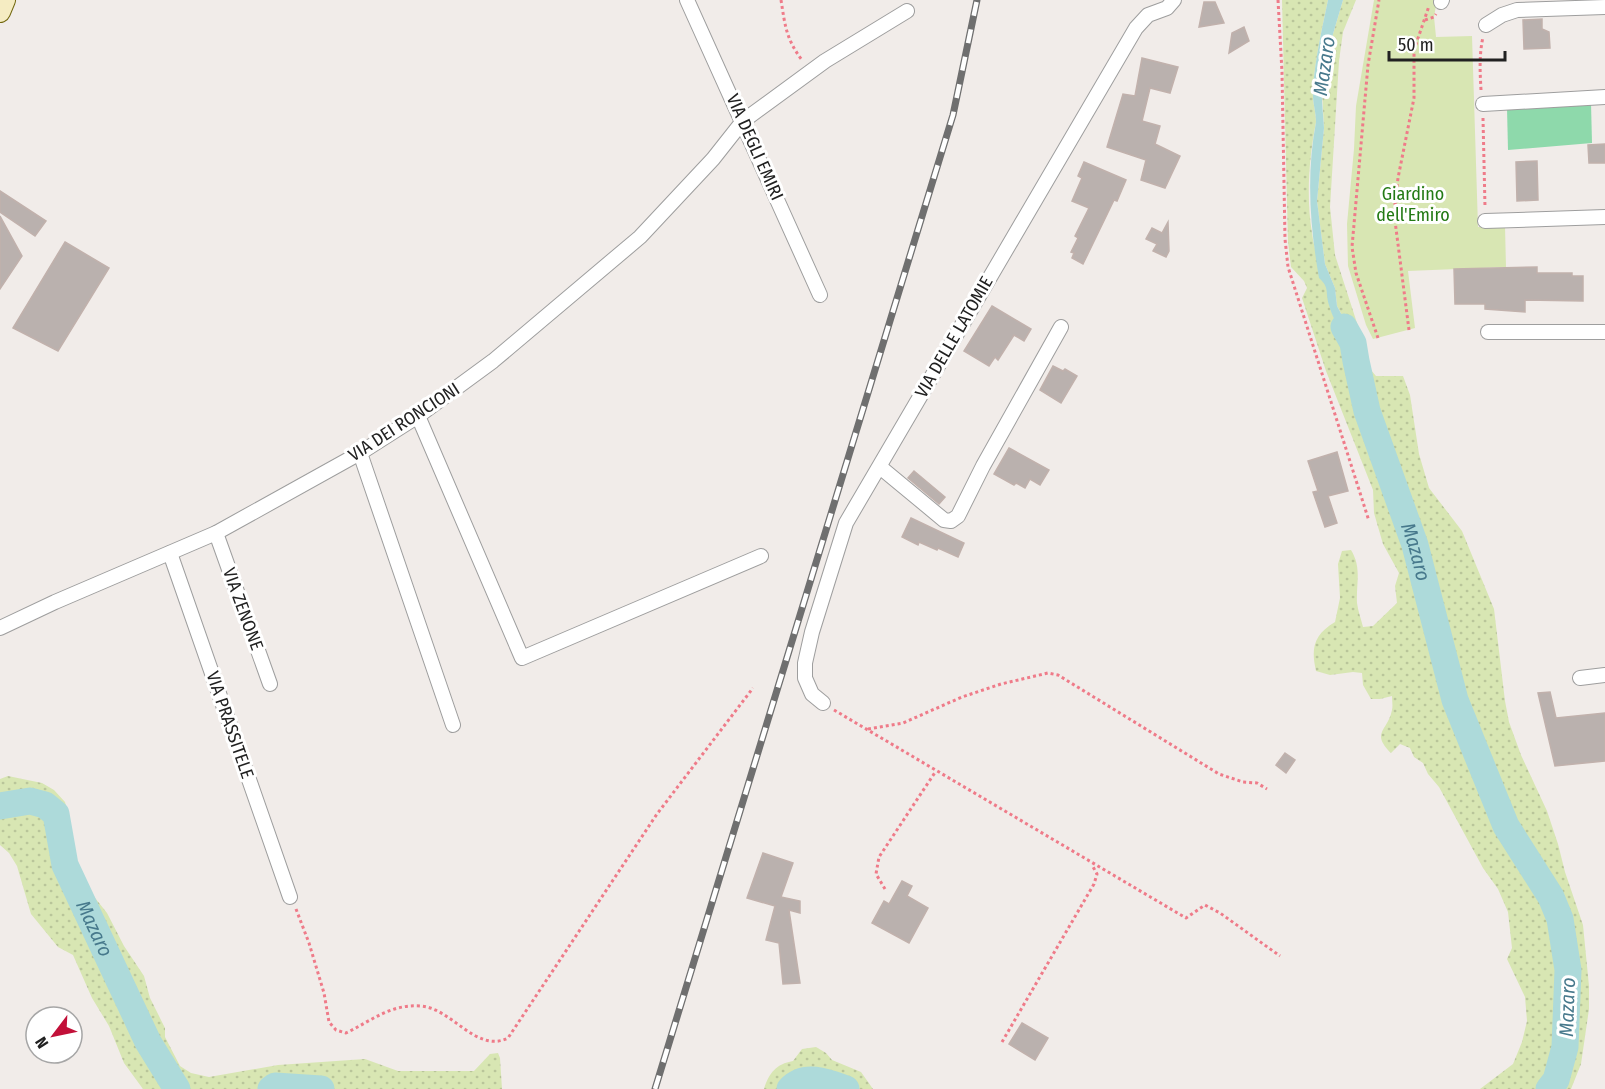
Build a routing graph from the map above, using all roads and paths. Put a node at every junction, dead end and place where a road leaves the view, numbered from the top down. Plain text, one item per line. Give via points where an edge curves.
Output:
1 (5, 0) edge
2 (687, 0) edge
3 (781, 0) edge
4 (1174, 0) edge
5 (1278, 0) edge
6 (1379, 0) edge
7 (1438, 1) edge
8 (1542, 5) edge
9 (1605, 7) edge
10 (907, 11) dead end
11 (0, 12) edge
12 (1486, 25) joint
13 (811, 70) junction
14 (1605, 97) edge
15 (1483, 104) junction
16 (743, 121) junction
17 (1605, 217) edge
18 (1485, 221) joint
19 (820, 295) dead end
20 (1061, 327) dead end
21 (1409, 330) dead end
22 (1488, 332) dead end
23 (1605, 332) edge
24 (1378, 338) dead end
25 (418, 416) junction
26 (360, 453) junction
27 (880, 467) junction
28 (1369, 521) dead end
29 (216, 533) junction
30 (170, 553) junction
31 (760, 555) dead end
32 (0, 628) edge
33 (1605, 675) edge
34 (1580, 678) dead end
35 (270, 684) dead end
36 (753, 688) dead end
37 (823, 703) joint
38 (453, 725) dead end
39 (867, 729) junction
40 (936, 771) junction
41 (1267, 789) dead end
42 (1092, 864) junction
43 (885, 889) dead end
44 (290, 897) joint
45 (1280, 956) dead end
46 (1002, 1042) dead end

1 - 11 main road
2 - 16 street, VIA DEGLI EMIRI
3 - 13 path via 790,45
4 - 27 street, VIA DELLE LATOMIE via 1167,8 1148,15 1136,28
5 - 28 path via 1288,267
6 - 24 path via 1368,65 1352,247 1356,273
7 - 21 path via 1414,50 1414,98 1394,213
8 - 9 street
8 - 12 street via 1502,15
10 - 13 street, VIA DEI RONCIONI
12 - 15 path via 1480,48
13 - 16 street, VIA DEI RONCIONI
14 - 15 street
15 - 18 path
16 - 19 street, VIA DEGLI EMIRI
16 - 25 street, VIA DEI RONCIONI via 640,237 493,361
17 - 18 street
20 - 27 street via 958,516 944,520
22 - 23 street
25 - 26 street, VIA DEI RONCIONI
25 - 31 street via 522,658
26 - 29 street, VIA DEI RONCIONI
26 - 38 street
27 - 37 street, VIA DELLE LATOMIE via 846,523 812,632 805,678 812,693
29 - 30 street, VIA DEI RONCIONI
29 - 35 street, VIA ZENONE
30 - 32 street, VIA DEI RONCIONI
30 - 44 street, VIA PRASSITELE
33 - 34 street
36 - 44 path via 657,814 508,1038 500,1042 477,1036 422,1006 388,1010 346,1034 336,1030 329,1022 309,943
37 - 39 path
39 - 40 path
39 - 41 path via 903,723 962,697 1048,673 1058,675 1219,774
40 - 42 path
40 - 43 path via 879,857 876,874
42 - 45 path via 1186,918 1205,905
42 - 46 path via 1097,874 1094,884

